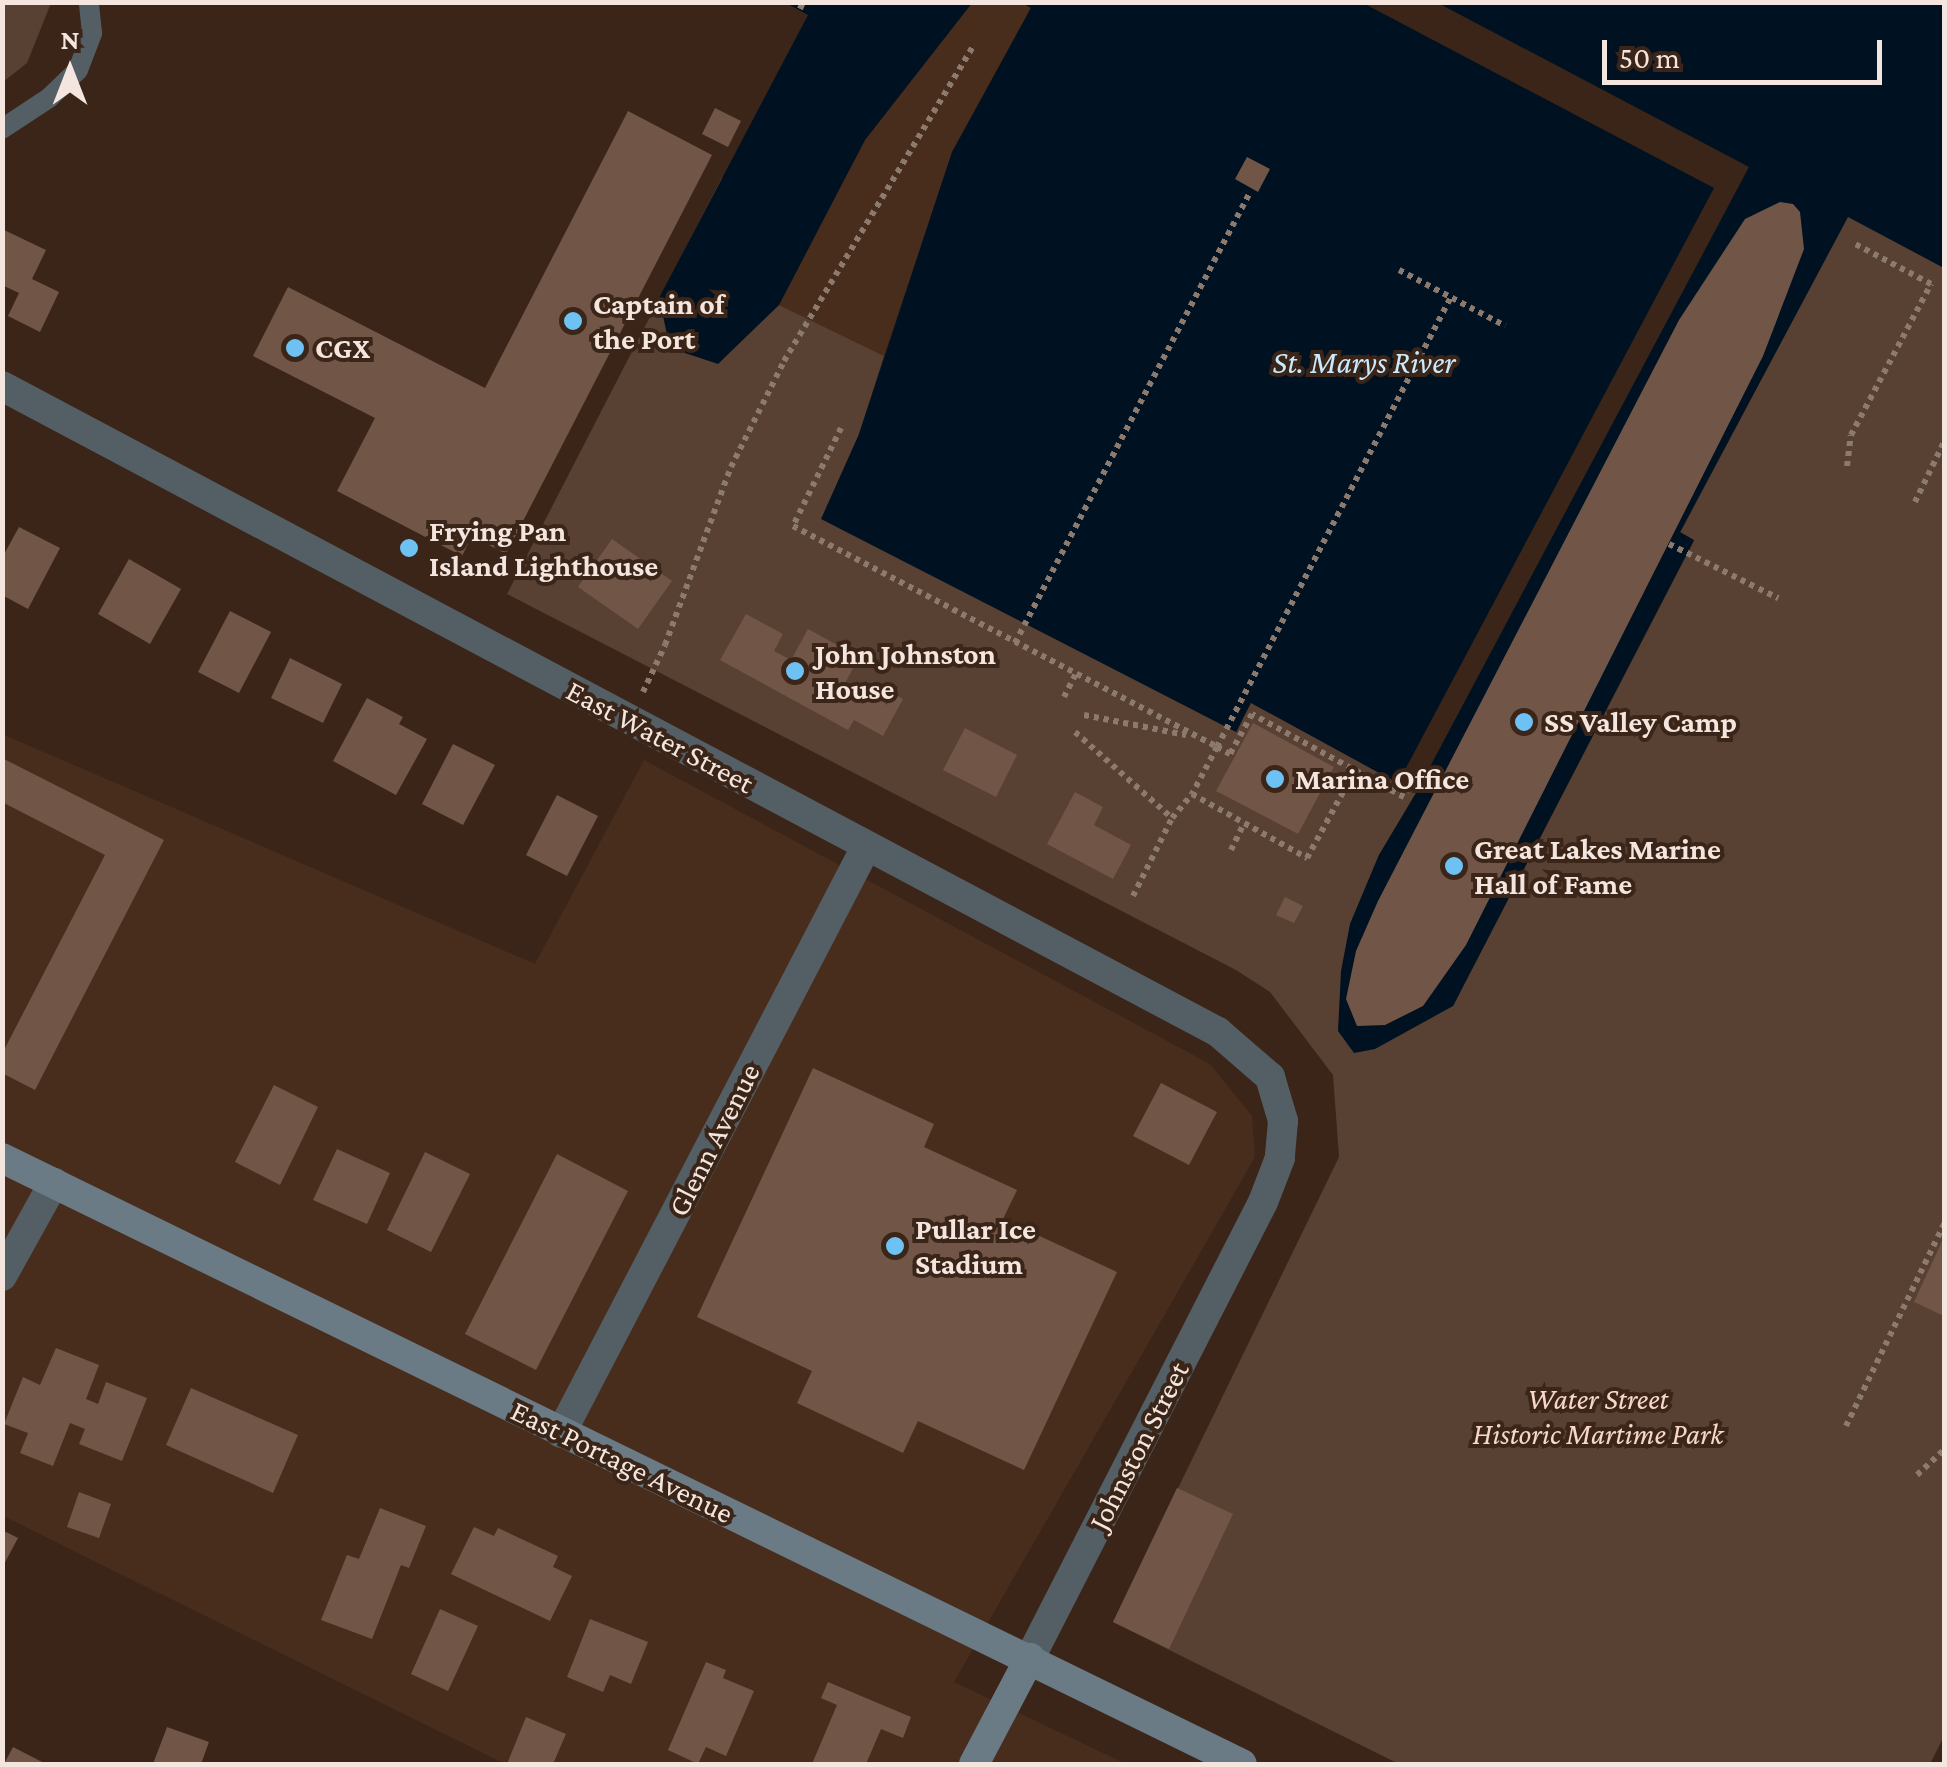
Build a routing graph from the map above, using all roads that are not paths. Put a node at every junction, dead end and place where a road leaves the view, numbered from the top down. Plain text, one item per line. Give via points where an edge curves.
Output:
1 (90, 2) edge
2 (2, 129) edge
3 (2, 386) edge
4 (866, 847) junction
5 (1283, 1120) joint
6 (2, 1158) edge
7 (54, 1182) junction
8 (2, 1276) edge
9 (561, 1433) junction
10 (1030, 1658) junction
11 (974, 1764) edge
12 (1242, 1764) edge

1 - 2 lane via 92,33 78,70
3 - 4 street, East Water Street
4 - 5 street, East Water Street via 1218,1032 1270,1078
4 - 9 street, Glenn Avenue
5 - 10 street, Johnston Street via 1280,1158 1264,1202
6 - 7 main road, East Portage Avenue
7 - 8 street
7 - 9 main road, East Portage Avenue
9 - 10 main road, East Portage Avenue
10 - 11 main road, Johnston Street
10 - 12 main road, East Portage Avenue

